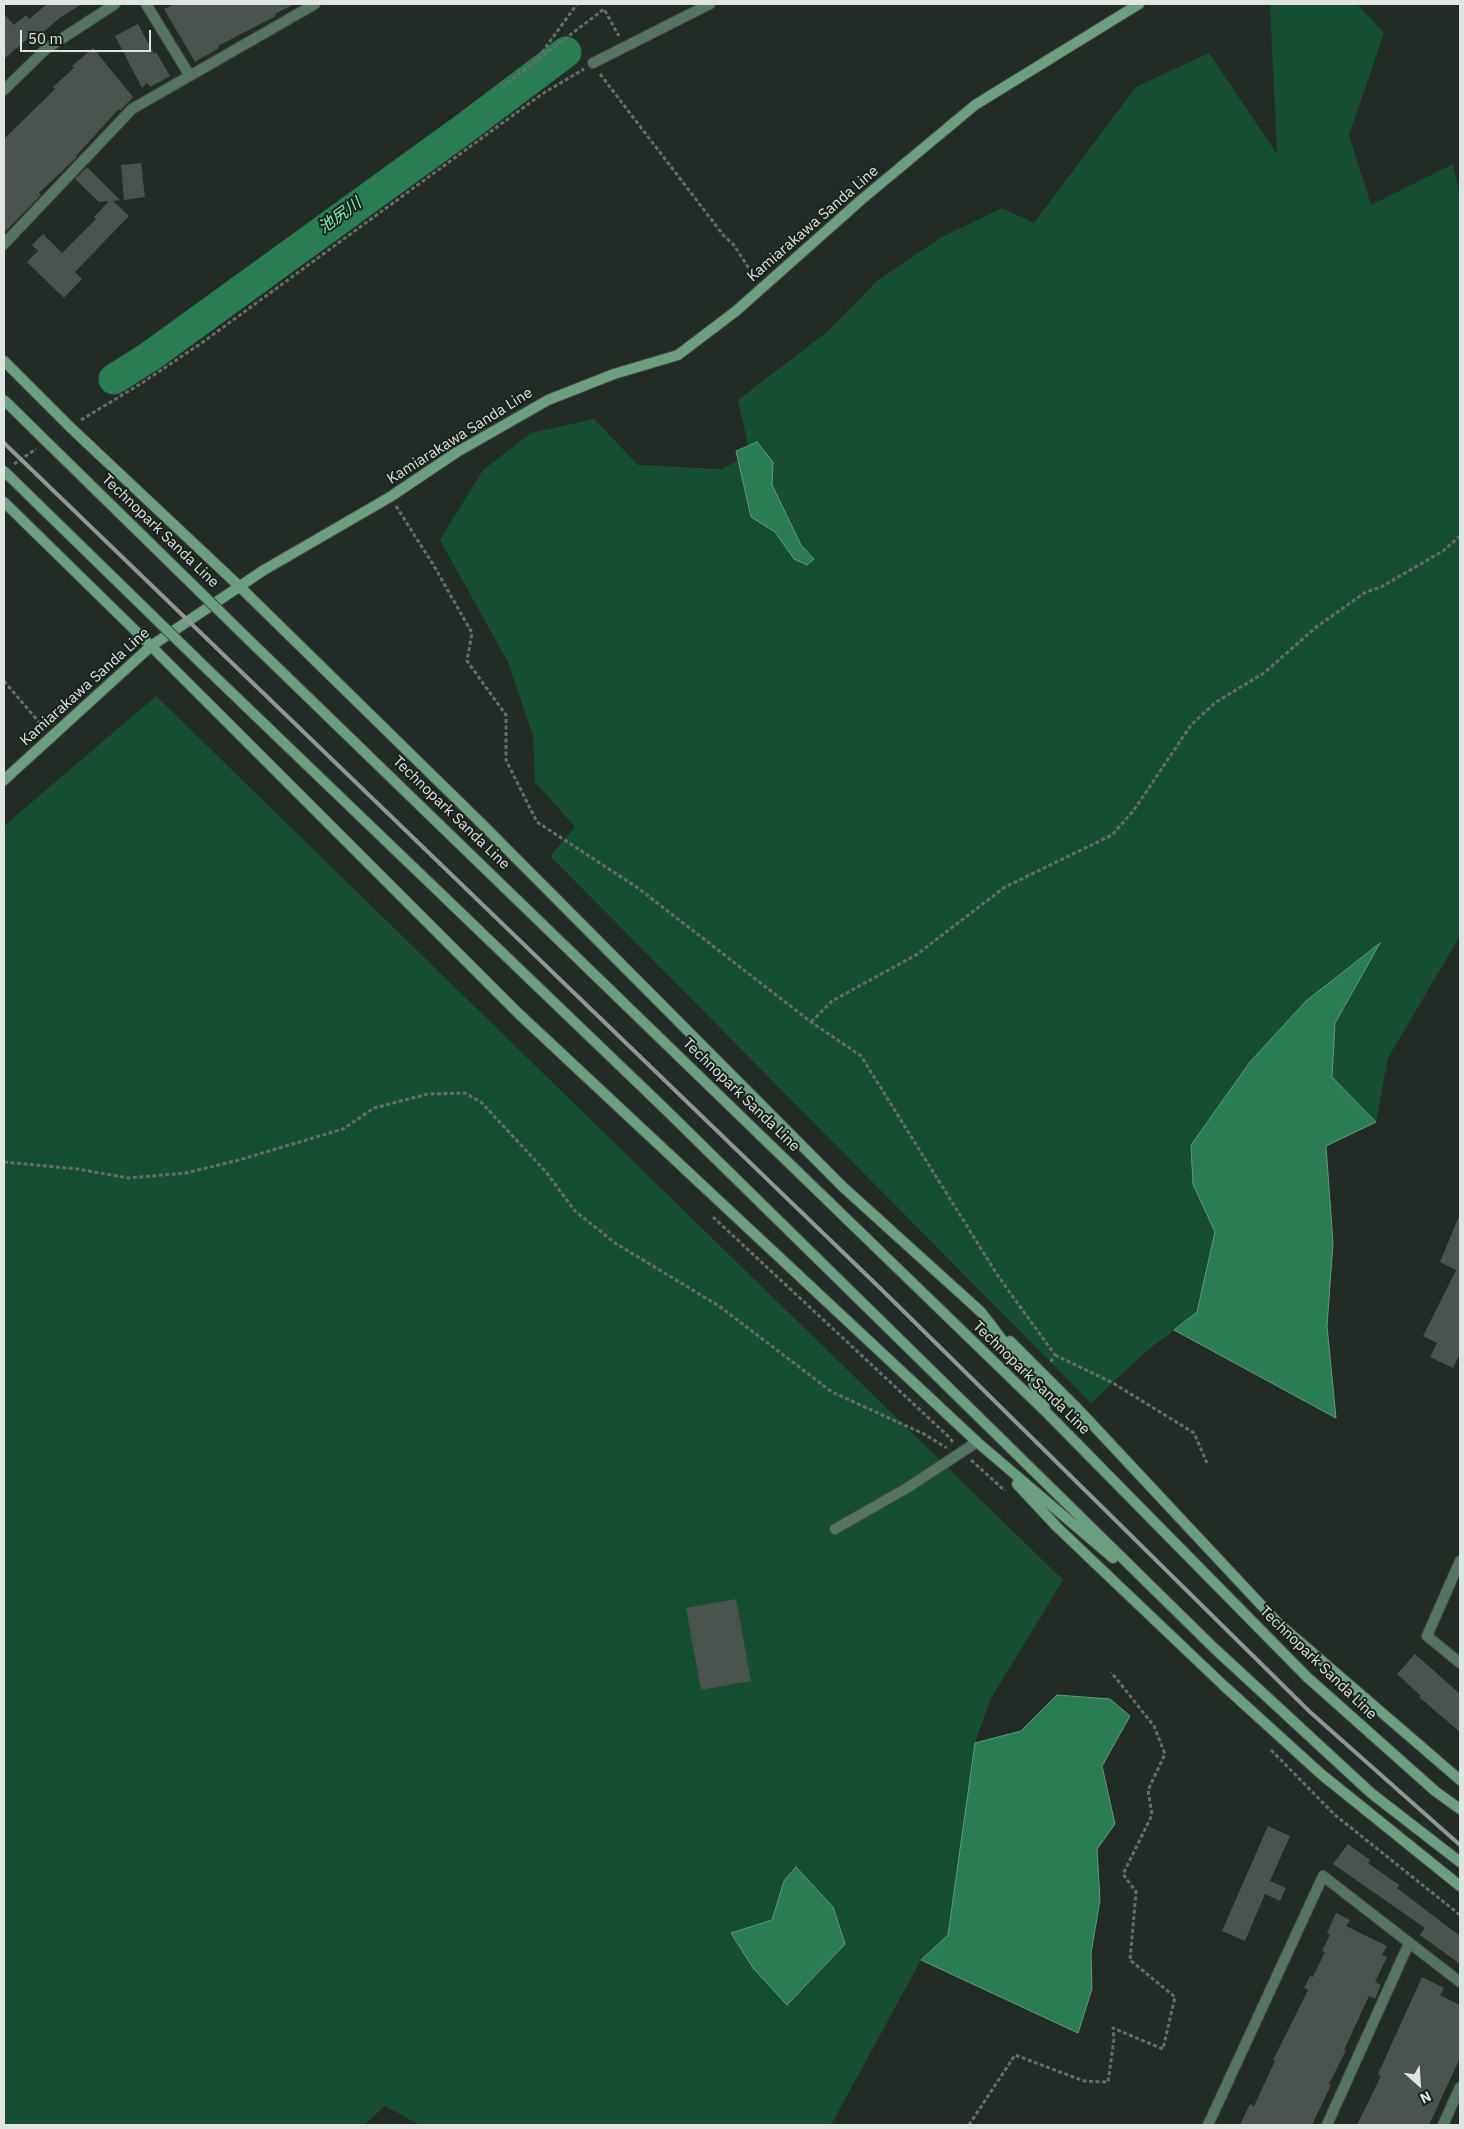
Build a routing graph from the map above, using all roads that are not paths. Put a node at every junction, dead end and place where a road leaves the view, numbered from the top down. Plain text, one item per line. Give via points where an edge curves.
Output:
1 (115, 4) edge
2 (146, 4) edge
3 (314, 4) edge
4 (710, 4) edge
5 (1139, 4) edge
6 (593, 63) road end
7 (190, 76) junction
8 (4, 90) edge
9 (4, 244) edge
10 (4, 361) edge
11 (4, 400) edge
12 (8, 468) edge
13 (4, 502) edge
14 (239, 586) junction
15 (151, 646) junction
16 (4, 780) edge
17 (981, 1312) junction
18 (1049, 1415) junction
19 (977, 1442) junction
20 (986, 1450) junction
21 (835, 1529) dead end
22 (1460, 1561) edge
23 (1175, 1610) junction
24 (1460, 1663) edge
25 (1460, 1780) edge
26 (1460, 1809) edge
27 (1460, 1862) edge
28 (1460, 1886) edge
29 (1410, 1943) junction
30 (1460, 1982) edge
31 (1460, 2087) edge
32 (1208, 2125) edge
33 (1327, 2125) edge
34 (1443, 2125) edge

1 - 8 street via 46,49
2 - 7 street
3 - 7 street
4 - 6 street
5 - 14 main road, Kamiarakawa Sanda Line via 976,105 861,200 736,311 678,355 614,374 548,400
7 - 9 street via 132,109
10 - 14 main road
11 - 18 main road, Technopark Sanda Line, bridge
12 - 23 main road, bridge via 208,670 666,1110
13 - 15 main road
14 - 15 main road, Kamiarakawa Sanda Line
14 - 17 main road via 484,826 843,1187
15 - 16 main road, Kamiarakawa Sanda Line
15 - 19 main road via 518,1014
17 - 18 main road via 1030,1376
17 - 25 main road via 1278,1623
18 - 26 main road, Technopark Sanda Line via 1307,1677 1435,1791
19 - 20 main road
19 - 21 street via 908,1488
20 - 23 main road
20 - 28 main road via 1057,1527 1223,1685 1321,1774
22 - 24 street via 1427,1636
23 - 27 main road via 1371,1793
29 - 30 street
29 - 32 street via 1323,1876
29 - 33 street
31 - 34 street

